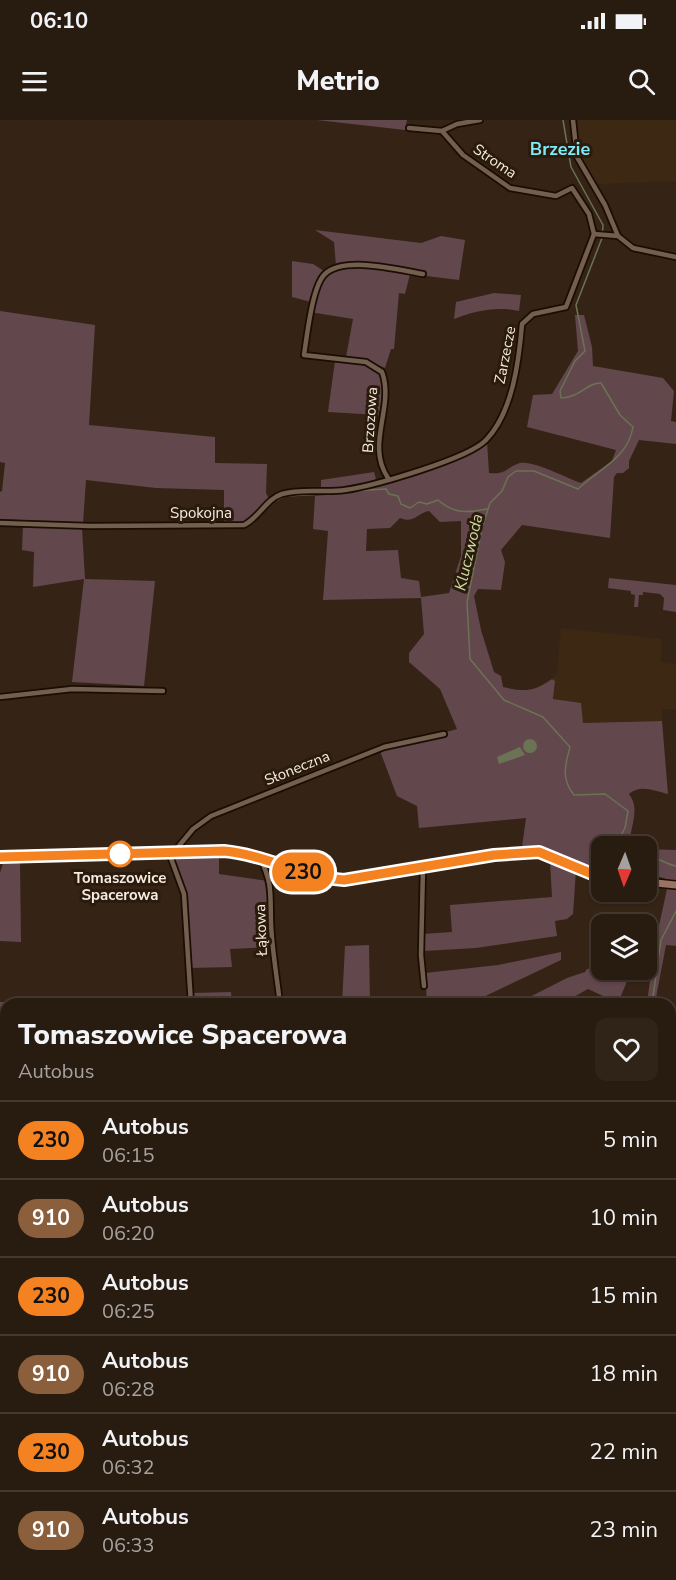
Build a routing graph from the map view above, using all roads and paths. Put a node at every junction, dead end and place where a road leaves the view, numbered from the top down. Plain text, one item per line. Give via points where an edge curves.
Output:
1 (480, 120) edge
2 (573, 120) edge
3 (409, 128) dead end
4 (442, 131) junction
5 (596, 234) junction
6 (615, 236) junction
7 (676, 256) edge
8 (423, 274) dead end
9 (388, 478) junction
10 (0, 523) edge
11 (163, 691) dead end
12 (0, 697) edge
13 (444, 734) dead end
14 (171, 853) junction
15 (0, 857) edge
16 (260, 858) junction
17 (423, 868) junction
18 (591, 873) edge
19 (657, 883) edge
20 (676, 885) edge
21 (424, 986) dead end
22 (191, 998) edge
23 (279, 998) edge

1 - 4 street
2 - 6 street via 577,157 605,205
3 - 4 street
4 - 5 street, Stroma via 463,154 510,188 556,196 572,188 589,214
5 - 6 street
5 - 9 street, Zarzecze via 566,306 534,314 522,324 514,383 498,423 485,441 421,470
6 - 7 street via 633,248
8 - 9 street, Brzozowa via 359,265 331,270 323,276 318,289 304,355 366,362 382,372 386,389 378,442 379,458
9 - 10 street, Spokojna via 345,490 285,493 276,496 254,520 244,525
11 - 12 street via 72,689
13 - 14 street, Słoneczna via 384,747 211,816
14 - 15 street
14 - 16 street via 224,851
14 - 22 street via 184,894
16 - 17 street via 326,879 344,880
16 - 23 street, Łąkowa via 272,893 271,922
17 - 18 street via 494,855 539,852
17 - 21 street via 420,955
19 - 20 street

